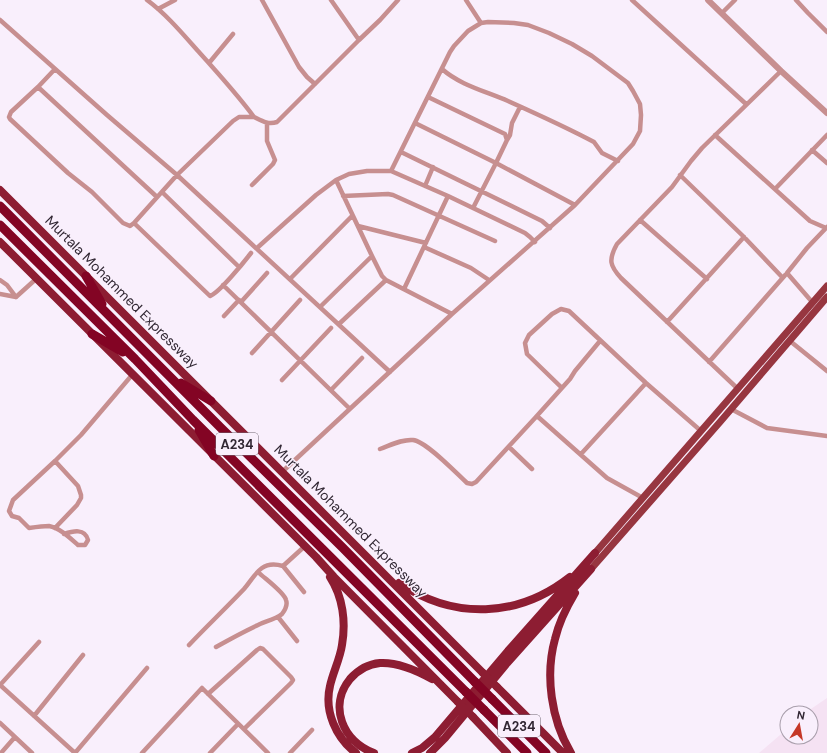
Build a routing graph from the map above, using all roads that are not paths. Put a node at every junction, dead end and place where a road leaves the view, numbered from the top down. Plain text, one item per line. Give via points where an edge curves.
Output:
1 (147, 0) edge
2 (175, 0) edge
3 (262, 0) edge
4 (332, 0) edge
5 (398, 0) edge
6 (466, 0) edge
7 (632, 0) edge
8 (708, 0) edge
9 (735, 0) edge
10 (796, 0) edge
11 (158, 9) junction
12 (722, 14) junction
13 (0, 20) edge
14 (481, 24) junction
15 (826, 29) edge
16 (233, 34) dead end
17 (359, 40) junction
18 (209, 63) junction
19 (55, 69) junction
20 (442, 69) junction
21 (781, 71) junction
22 (315, 84) junction
23 (38, 87) junction
24 (428, 97) junction
25 (746, 104) junction
26 (520, 107) junction
27 (827, 113) edge
28 (254, 117) junction
29 (267, 123) junction
30 (415, 123) junction
31 (715, 135) junction
32 (827, 135) edge
33 (507, 140) junction
34 (812, 150) junction
35 (401, 152) junction
36 (618, 161) junction
37 (496, 163) junction
38 (827, 163) edge
39 (433, 167) junction
40 (391, 171) junction
41 (177, 175) junction
42 (680, 175) junction
43 (336, 180) junction
44 (252, 185) dead end
45 (425, 186) junction
46 (775, 189) junction
47 (0, 190) edge
48 (482, 191) junction
49 (162, 192) junction
50 (343, 196) junction
51 (448, 196) junction
52 (157, 197) junction
53 (575, 205) junction
54 (0, 206) edge
55 (473, 208) junction
56 (352, 216) junction
57 (439, 216) junction
58 (640, 220) junction
59 (134, 223) junction
60 (0, 225) edge
61 (358, 226) junction
62 (550, 228) junction
63 (827, 228) edge
64 (744, 237) junction
65 (495, 241) dead end
66 (0, 242) edge
67 (535, 242) junction
68 (425, 245) junction
69 (257, 248) junction
70 (251, 253) dead end
71 (372, 256) junction
72 (239, 267) junction
73 (267, 273) dead end
74 (787, 273) junction
75 (86, 276) junction
76 (782, 277) junction
77 (36, 279) junction
78 (290, 279) junction
79 (707, 279) junction
80 (0, 280) edge
81 (386, 280) junction
82 (489, 280) junction
83 (223, 285) junction
84 (827, 286) edge
85 (404, 290) junction
86 (0, 294) edge
87 (16, 297) junction
88 (827, 297) edge
89 (300, 300) dead end
90 (240, 301) junction
91 (813, 303) junction
92 (320, 307) junction
93 (107, 313) junction
94 (452, 314) junction
95 (224, 316) dead end
96 (667, 322) junction
97 (339, 324) junction
98 (331, 328) dead end
99 (271, 332) junction
100 (92, 334) junction
101 (600, 341) junction
102 (790, 341) junction
103 (252, 352) dead end
104 (362, 358) dead end
105 (135, 359) junction
106 (301, 360) junction
107 (709, 362) junction
108 (827, 371) edge
109 (390, 372) junction
110 (132, 375) junction
111 (169, 375) junction
112 (282, 380) dead end
113 (646, 383) junction
114 (562, 388) junction
115 (738, 389) junction
116 (332, 390) junction
117 (211, 401) junction
118 (350, 409) junction
119 (731, 409) junction
120 (537, 416) junction
121 (193, 420) junction
122 (701, 431) junction
123 (827, 436) edge
124 (509, 447) junction
125 (380, 449) dead end
126 (581, 454) junction
127 (214, 456) junction
128 (54, 461) junction
129 (532, 469) dead end
130 (282, 472) junction
131 (643, 498) junction
132 (55, 528) junction
133 (64, 534) junction
134 (305, 546) junction
135 (595, 553) junction
136 (316, 557) junction
137 (283, 566) junction
138 (380, 569) junction
139 (591, 569) junction
140 (258, 572) junction
141 (304, 592) dead end
142 (278, 617) junction
143 (296, 641) dead end
144 (39, 642) dead end
145 (189, 644) dead end
146 (216, 647) dead end
147 (83, 655) dead end
148 (147, 668) dead end
149 (0, 685) edge
150 (446, 690) junction
151 (208, 694) junction
152 (34, 716) junction
153 (0, 723) edge
154 (238, 724) junction
155 (244, 729) junction
156 (312, 730) dead end
157 (15, 737) junction
158 (1, 753) edge
159 (32, 753) edge
160 (75, 753) edge
161 (142, 753) edge
162 (210, 753) edge
163 (268, 753) edge
164 (290, 753) edge
165 (356, 753) edge
166 (374, 753) edge
167 (412, 753) edge
168 (430, 753) edge
169 (507, 753) edge
170 (527, 753) edge
171 (546, 753) edge
172 (563, 753) edge
173 (571, 753) edge

1 - 11 street
2 - 11 street
3 - 22 street via 299,67
4 - 17 street
5 - 17 street
6 - 14 street
7 - 25 street
8 - 12 street
9 - 12 street
10 - 15 street
11 - 18 street
12 - 21 street
13 - 19 street
14 - 20 street via 468,32 454,46
14 - 36 street via 514,23 549,33 592,56 628,83 640,104 640,131 633,144
16 - 18 street
17 - 22 street
18 - 28 street
19 - 23 street
19 - 41 street
20 - 24 street
20 - 26 street via 457,80
21 - 25 street
21 - 27 street
22 - 29 street via 277,122
23 - 52 street
23 - 59 street via 11,112 10,119 92,192 122,223 130,226
24 - 30 street
24 - 33 street via 504,134
25 - 31 street
26 - 33 street
26 - 36 street via 594,142 602,153
28 - 29 street
28 - 41 street via 239,117 233,121
29 - 44 street via 267,142 275,160
30 - 35 street
30 - 37 street
31 - 42 street
31 - 46 street
32 - 34 street
33 - 37 street
34 - 38 street
34 - 46 street
35 - 39 street
35 - 40 street
36 - 53 street
37 - 48 street
37 - 53 street
39 - 45 street
39 - 48 street
40 - 43 street via 358,172
40 - 45 street
41 - 49 street
41 - 69 street
42 - 58 street
42 - 64 street
43 - 50 street
43 - 69 street
45 - 51 street
46 - 63 street via 810,221
47 - 75 highway, Murtala Mohammed Expressway
48 - 55 street
48 - 62 street via 542,221
49 - 52 street
49 - 72 street
50 - 56 street
50 - 57 street via 393,195
51 - 55 street
51 - 57 street
52 - 59 street
53 - 62 street
54 - 93 highway, Murtala Mohammed Expressway / A234
55 - 67 street via 525,233
56 - 61 street
56 - 78 street
57 - 65 street
57 - 68 street
58 - 79 street
58 - 96 street via 617,244 611,264 621,278
59 - 83 street via 208,295 212,296
60 - 105 highway, A234
61 - 68 street
61 - 71 street
62 - 67 street
63 - 74 street
64 - 76 street
64 - 79 street
66 - 77 highway
67 - 82 street
68 - 82 street
68 - 85 street
69 - 78 street
70 - 72 street
71 - 81 street
71 - 92 street
72 - 83 street
73 - 90 street
74 - 76 street
74 - 91 street
75 - 93 highway
75 - 117 highway, Murtala Mohammed Expressway
76 - 107 street
77 - 87 street
77 - 100 highway
78 - 92 street
79 - 96 street
80 - 87 street
81 - 85 street
81 - 97 street
82 - 94 street
83 - 90 street
84 - 91 main road
85 - 94 street
86 - 87 street
88 - 102 main road
89 - 99 street
90 - 95 street
90 - 99 street
91 - 115 main road
92 - 97 street
93 - 111 highway, Murtala Mohammed Expressway / A234
94 - 109 street
96 - 107 street
97 - 109 street
98 - 106 street
99 - 103 street
99 - 106 street
100 - 105 highway
100 - 110 highway
101 - 113 street
101 - 114 street
101 - 114 street via 569,311 561,309 529,335 525,343 527,354
102 - 108 street
102 - 119 main road
104 - 116 street
105 - 121 highway, A234
106 - 112 street
106 - 116 street
107 - 115 street
109 - 118 street
110 - 127 highway
110 - 128 street via 81,435
111 - 117 highway
111 - 171 highway, Murtala Mohammed Expressway / A234, bridge
113 - 122 street
113 - 126 street
114 - 120 street
115 - 122 main road
116 - 118 street
117 - 130 highway, Murtala Mohammed Expressway
118 - 130 street
119 - 123 street via 767,428
119 - 139 main road
120 - 124 street
120 - 126 street
121 - 127 highway
121 - 170 highway, A234, bridge
122 - 131 main road
124 - 125 street via 472,484 419,441 401,441
124 - 129 street
126 - 131 street via 607,478
127 - 134 highway
128 - 132 street via 78,486 81,494 77,505
128 - 132 street via 13,500 9,511 29,528
130 - 138 highway, Murtala Mohammed Expressway
131 - 135 main road
132 - 133 street
133 - 133 street via 78,545 88,540 83,532 74,530
134 - 136 highway
134 - 137 street
135 - 138 highway via 568,578 542,594 515,606 492,609 478,610 437,603 410,591
135 - 167 highway via 435,738
136 - 150 highway
136 - 165 highway via 333,581 341,602 344,623 342,646 330,686 330,714 342,740
137 - 140 street via 269,565
137 - 141 street
138 - 172 highway, Murtala Mohammed Expressway, bridge
139 - 168 highway
139 - 173 highway via 564,612 552,655 553,704 561,733
140 - 142 street via 282,593 287,602
140 - 145 street
142 - 143 street
142 - 146 street
144 - 149 street
147 - 152 street
148 - 160 street
149 - 152 street
150 - 166 highway via 419,672 394,664 370,665 353,675 341,697 341,719 352,739
150 - 169 highway, bridge
151 - 154 street
151 - 155 street via 260,648 269,654 293,680
151 - 161 street via 202,688
152 - 160 street
153 - 157 street
154 - 155 street
154 - 162 street
155 - 163 street
156 - 164 street
157 - 158 street
157 - 159 street

